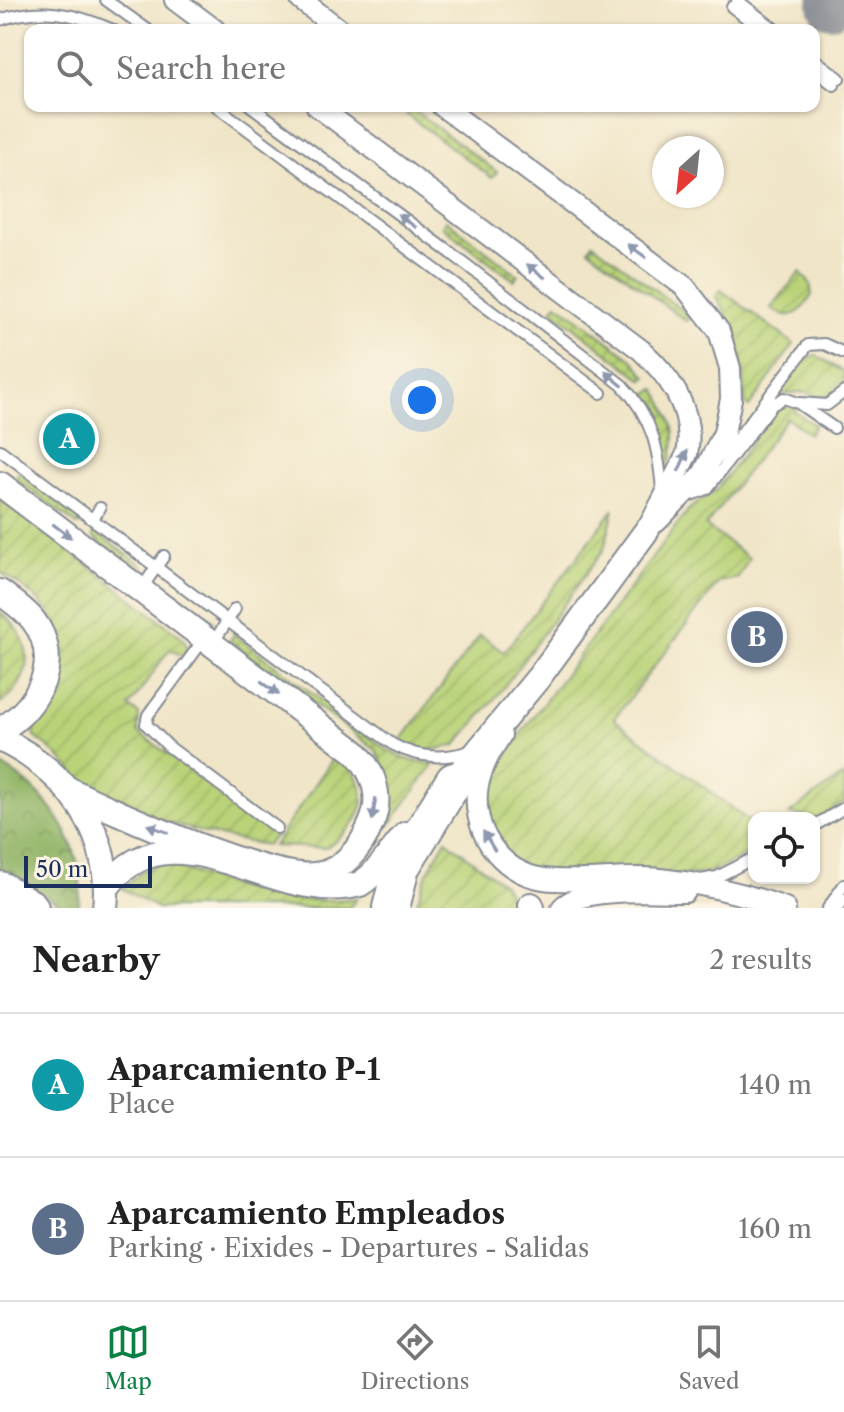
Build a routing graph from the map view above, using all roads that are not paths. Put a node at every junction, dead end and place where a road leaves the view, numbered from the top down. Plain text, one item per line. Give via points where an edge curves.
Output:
1 (106, 0) edge
2 (301, 0) edge
3 (179, 1) edge
4 (734, 4) edge
5 (0, 20) edge
6 (97, 24) edge
7 (140, 24) edge
8 (208, 24) edge
9 (332, 24) edge
10 (756, 24) edge
11 (766, 24) edge
12 (820, 65) edge
13 (820, 73) edge
14 (224, 112) edge
15 (259, 112) edge
16 (325, 112) edge
17 (450, 112) edge
18 (844, 352) edge
19 (844, 392) edge
20 (601, 393) dead end
21 (798, 403) junction
22 (834, 428) dead end
23 (0, 450) edge
24 (710, 465) junction
25 (0, 484) edge
26 (671, 498) junction
27 (100, 508) dead end
28 (93, 519) junction
29 (647, 530) joint
30 (164, 556) dead end
31 (156, 567) junction
32 (0, 592) edge
33 (235, 609) dead end
34 (228, 620) junction
35 (201, 636) junction
36 (539, 677) junction
37 (0, 730) edge
38 (0, 739) edge
39 (483, 745) junction
40 (454, 781) junction
41 (66, 788) junction
42 (844, 808) edge
43 (820, 822) edge
44 (277, 828) dead end
45 (748, 861) edge
46 (508, 865) junction
47 (608, 878) junction
48 (687, 883) junction
49 (844, 885) edge
50 (0, 890) edge
51 (721, 892) junction
52 (106, 898) edge
53 (844, 899) edge
54 (532, 906) edge
55 (30, 908) edge
56 (391, 908) edge
57 (562, 908) edge
58 (785, 908) edge
59 (828, 908) edge
60 (838, 908) edge

1 - 7 lane
2 - 9 street
3 - 8 street
4 - 10 lane
4 - 11 lane
5 - 6 lane via 65,12
12 - 13 lane via 837,82
14 - 20 lane
26 -> 15 lane via 654,434 622,385
26 -> 16 street via 689,443 679,398 659,366
24 -> 17 street via 728,421 730,368 719,331 697,301
18 - 24 lane via 824,344 808,345 734,443
19 - 21 lane via 827,405
21 - 22 lane
21 - 26 lane via 784,398 772,405 707,489
23 - 28 lane via 16,455
24 - 26 street
25 -> 35 street
26 - 29 street
27 - 28 lane
28 - 31 lane
29 - 36 street
30 - 31 lane
31 - 34 lane
31 - 35 lane via 146,582 148,589
32 - 37 street via 34,622 46,663 33,703
33 - 34 lane
34 - 35 lane
34 - 39 lane via 402,749 450,756
35 -> 41 street via 355,752 370,770 377,806 356,853 330,871 297,875 142,823
35 - 44 lane via 146,724
36 - 39 street
46 -> 36 street via 480,825 478,787 484,764
38 - 41 street via 34,758
39 - 40 street
40 - 52 street via 375,871 341,891 307,895 273,890 188,858 154,854 119,871
40 - 56 highway via 401,867
41 - 52 street via 89,818 102,850
42 - 43 lane
45 - 48 lane via 717,877
46 - 47 street via 544,879
46 - 54 street
47 - 48 street
47 - 54 street via 540,891
48 - 51 street
49 - 59 lane
50 - 55 highway
51 - 57 street via 588,895
51 - 58 street
53 - 60 lane

